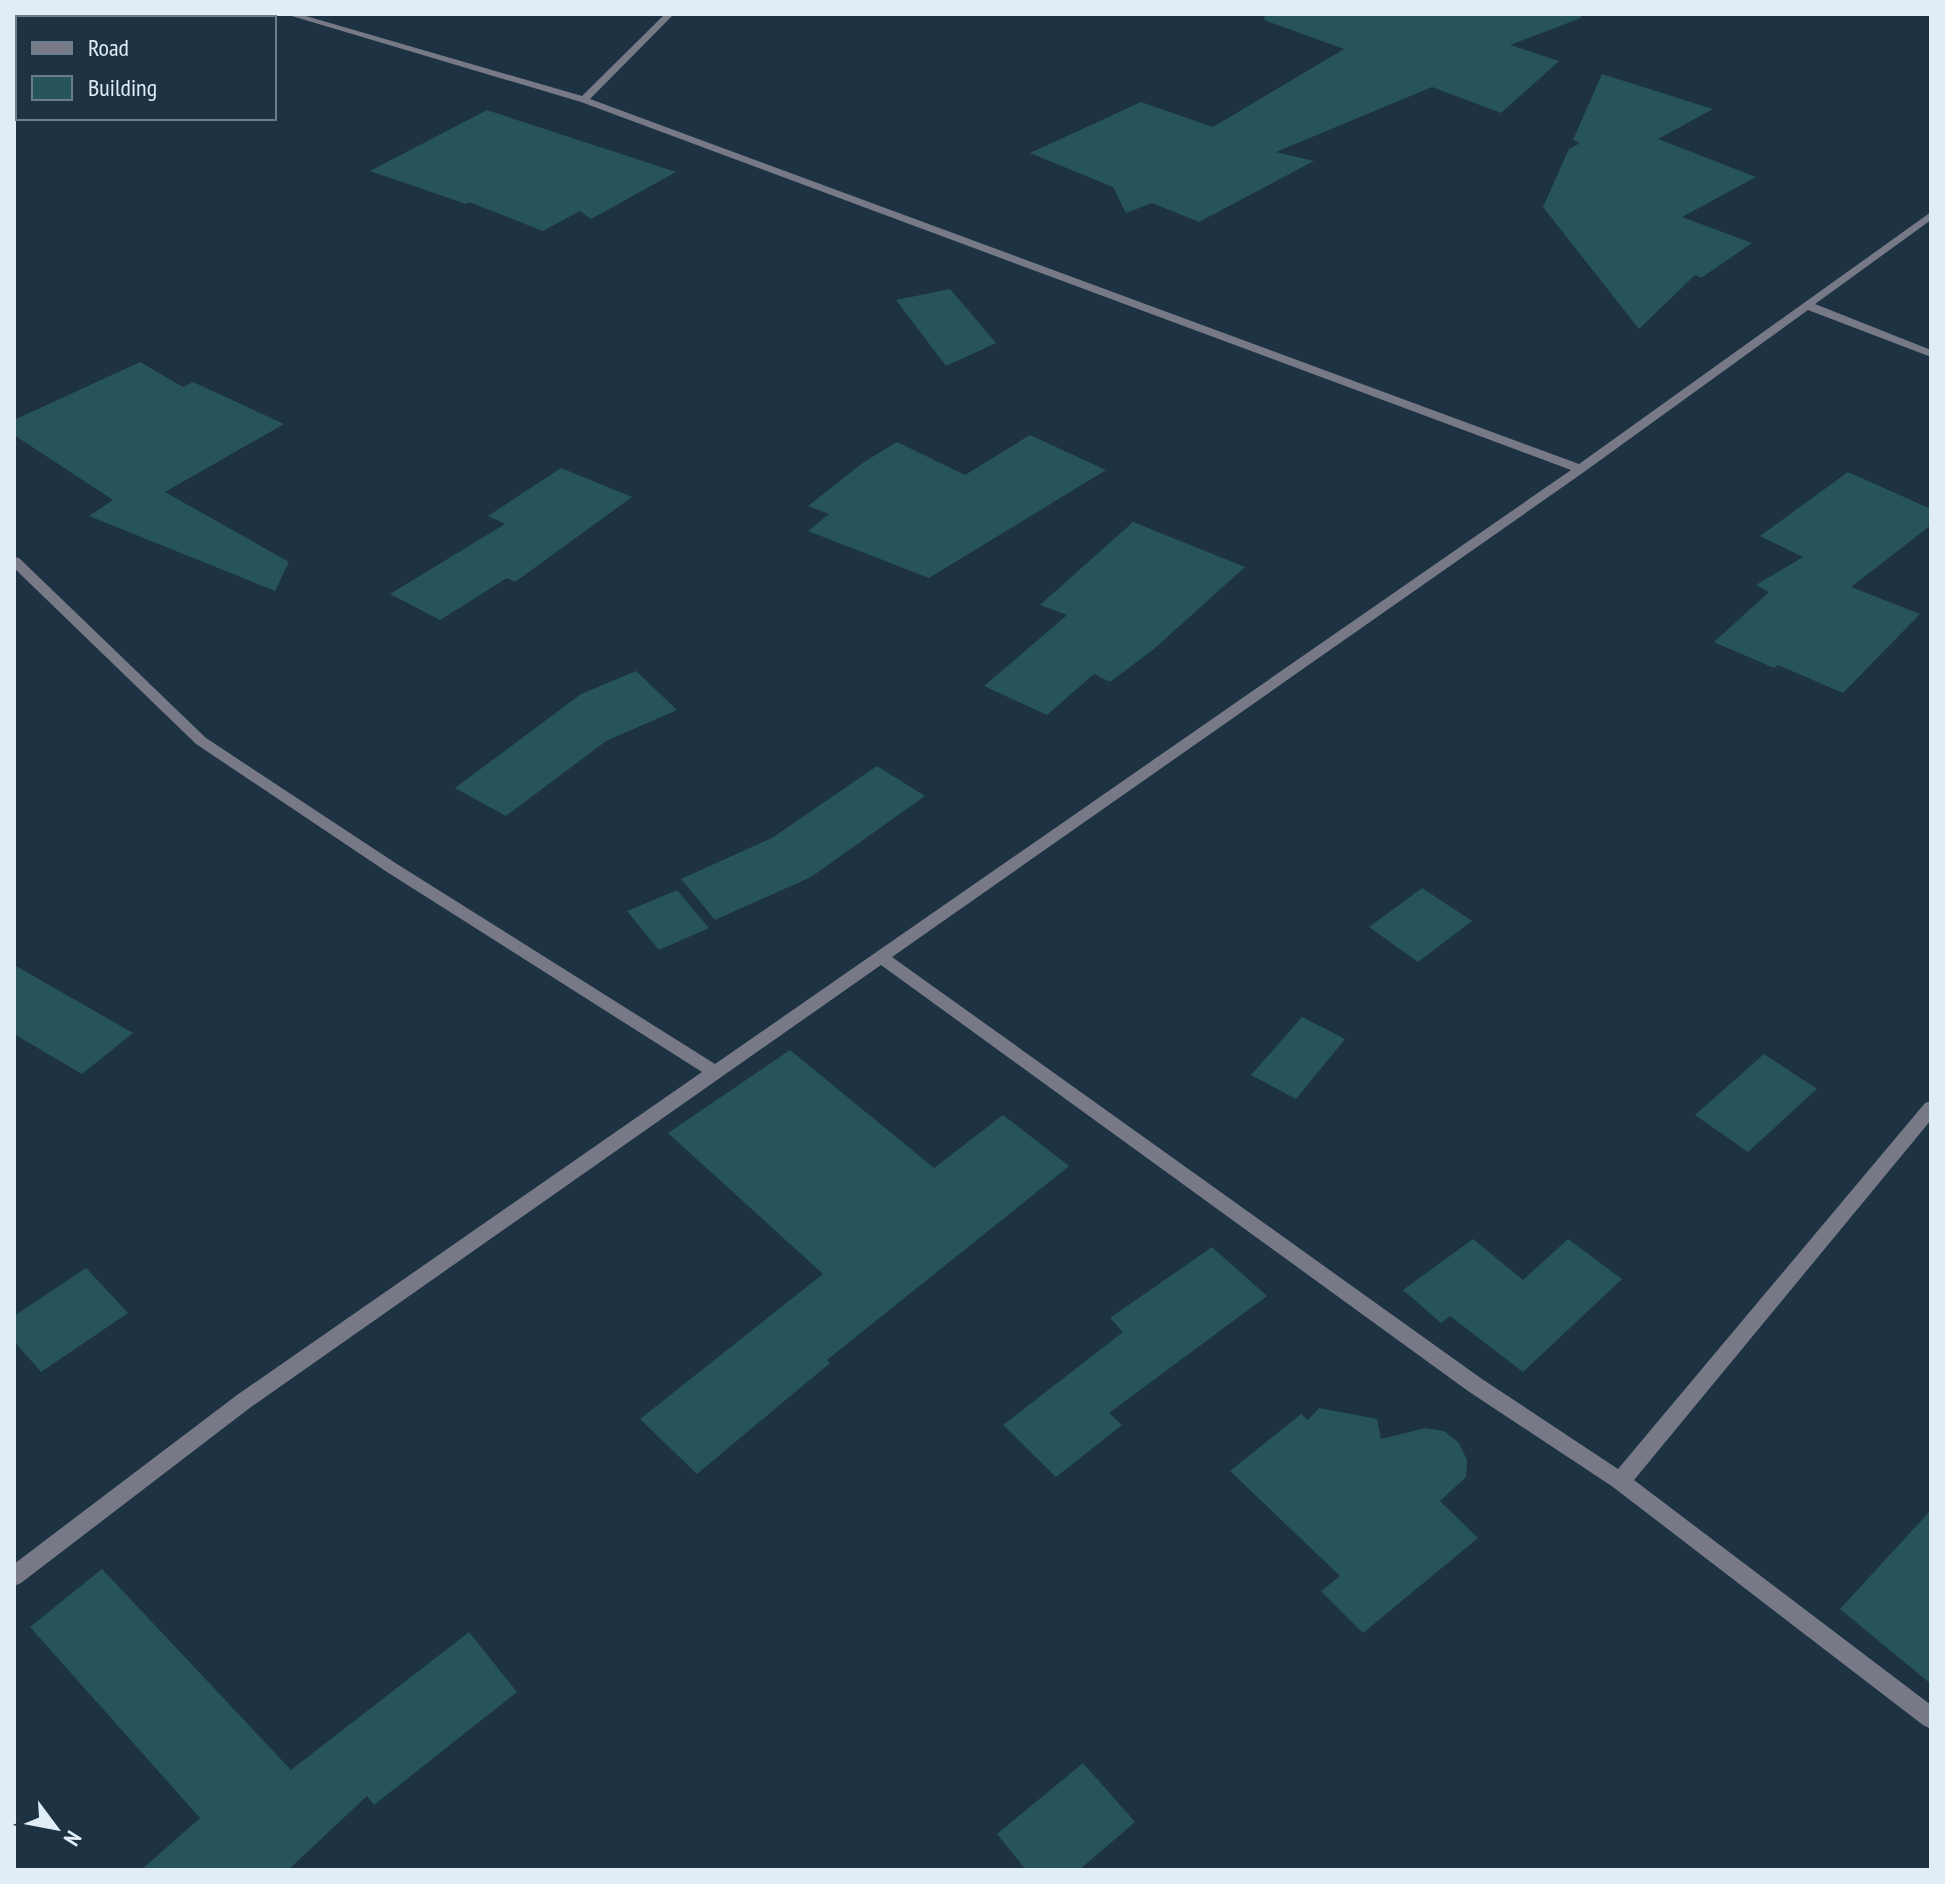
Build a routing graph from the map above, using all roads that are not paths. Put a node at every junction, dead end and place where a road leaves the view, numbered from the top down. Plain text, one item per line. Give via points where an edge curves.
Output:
1 (289, 14) edge
2 (670, 14) edge
3 (584, 100) junction
4 (1931, 215) edge
5 (1806, 305) junction
6 (1931, 354) edge
7 (1580, 469) junction
8 (14, 561) edge
9 (881, 957) junction
10 (716, 1073) junction
11 (1931, 1108) edge
12 (1620, 1481) junction
13 (14, 1576) edge
14 (1931, 1718) edge

1 - 3 street
2 - 3 street
3 - 7 street
4 - 5 street
5 - 6 street
5 - 7 street
7 - 9 street
8 - 10 street via 201,741
9 - 10 street
9 - 12 street via 1475,1385
10 - 13 street via 244,1401
11 - 12 street
12 - 14 street

